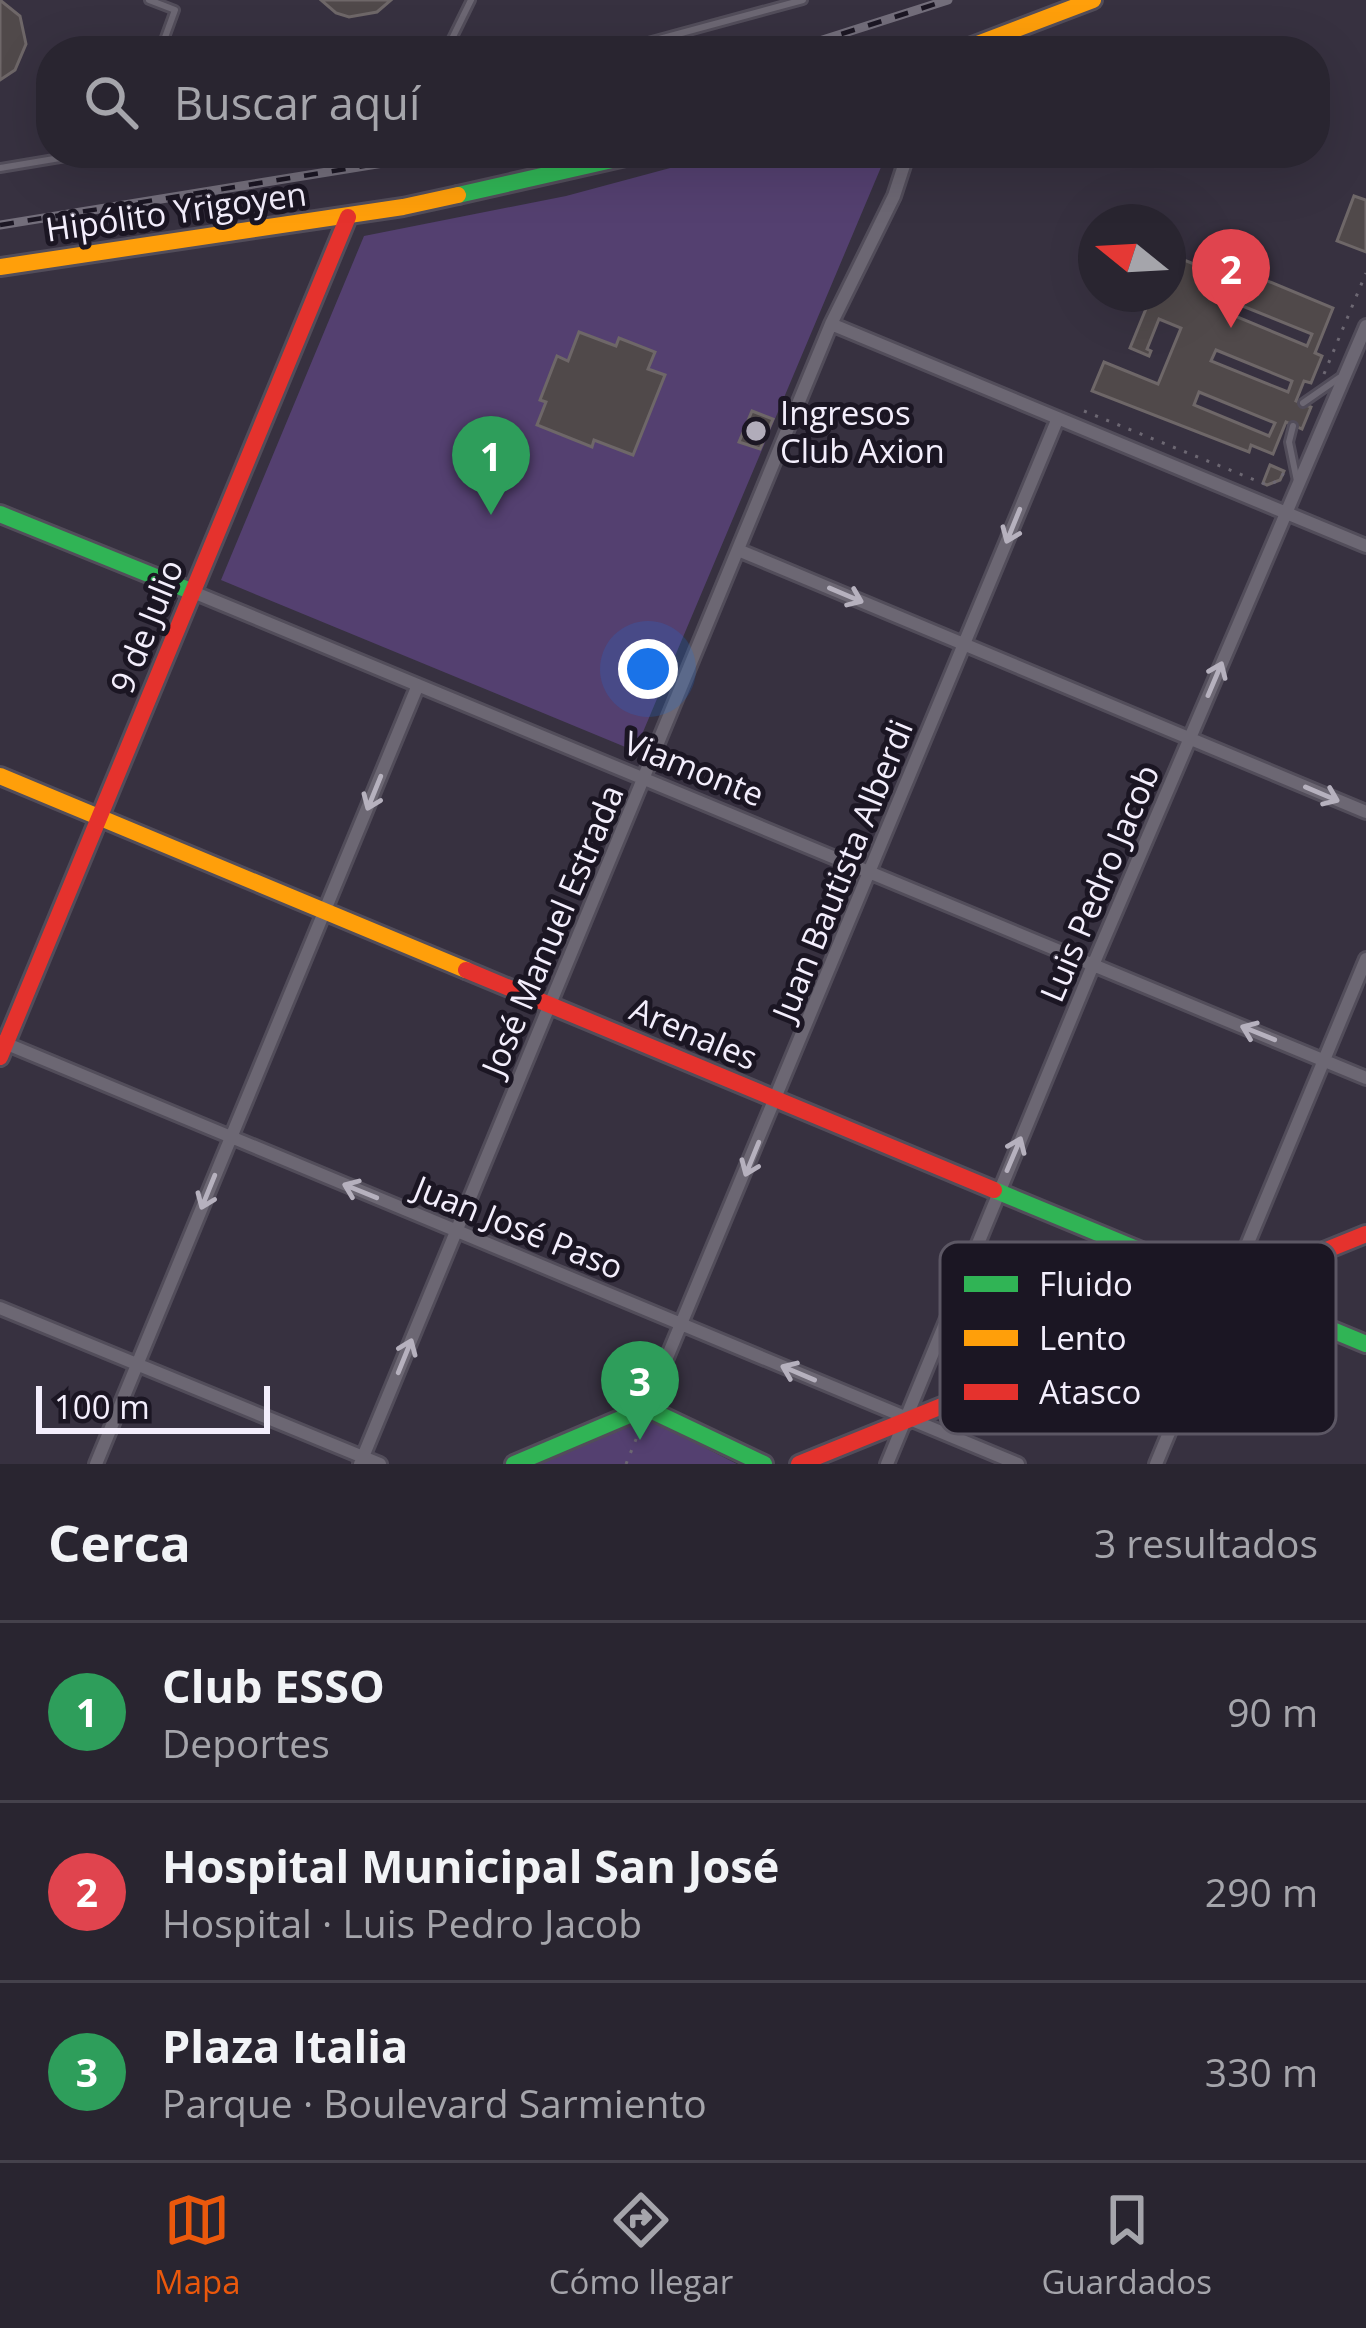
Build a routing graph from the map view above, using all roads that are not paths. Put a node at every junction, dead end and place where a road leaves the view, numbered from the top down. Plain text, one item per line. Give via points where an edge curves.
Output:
1 (149, 0) edge
2 (471, 0) edge
3 (802, 0) edge
4 (1093, 0) edge
5 (165, 36) edge
6 (453, 36) edge
7 (670, 36) edge
8 (998, 36) edge
9 (36, 162) edge
10 (0, 168) edge
11 (574, 168) edge
12 (903, 168) edge
13 (347, 217) junction
14 (0, 267) edge
15 (831, 324) junction
16 (1366, 326) edge
17 (1345, 375) junction
18 (1303, 404) dead end
19 (1058, 418) junction
20 (1293, 426) dead end
21 (1298, 484) junction
22 (1286, 513) junction
23 (0, 514) edge
24 (1366, 546) edge
25 (738, 550) junction
26 (193, 592) junction
27 (964, 645) junction
28 (418, 685) junction
29 (1190, 738) junction
30 (0, 776) edge
31 (643, 780) junction
32 (1366, 812) edge
33 (99, 818) junction
34 (870, 871) junction
35 (324, 911) junction
36 (1366, 959) edge
37 (1093, 965) junction
38 (549, 1005) junction
39 (2, 1048) edge
40 (1324, 1060) junction
41 (1366, 1078) edge
42 (776, 1100) junction
43 (231, 1137) junction
44 (998, 1192) junction
45 (457, 1231) junction
46 (1366, 1234) edge
47 (978, 1242) edge
48 (1118, 1242) edge
49 (1248, 1242) edge
50 (1336, 1246) edge
51 (0, 1308) edge
52 (684, 1325) junction
53 (1336, 1332) edge
54 (940, 1334) edge
55 (1366, 1344) edge
56 (137, 1364) junction
57 (940, 1404) edge
58 (646, 1408) junction
59 (906, 1418) junction
60 (940, 1432) edge
61 (945, 1434) edge
62 (1168, 1434) edge
63 (362, 1461) edge
64 (96, 1464) edge
65 (380, 1464) edge
66 (514, 1464) edge
67 (764, 1464) edge
68 (799, 1464) edge
69 (887, 1464) edge
70 (1018, 1464) edge
71 (1156, 1464) edge

1 - 5 lane via 175,10
2 - 6 lane
3 - 7 lane
4 - 8 street
9 - 10 lane
11 - 13 street, Hipólito Yrigoyen
12 - 15 street, José Manuel Estrada
13 - 14 street, Hipólito Yrigoyen
13 - 26 street, 9 de Julio
15 - 19 street
15 - 25 street, José Manuel Estrada
16 - 17 street, Luis Pedro Jacob
17 - 18 lane
17 - 21 street, Luis Pedro Jacob
19 - 22 street
19 -> 27 street, Juan Bautista Alberdi
20 - 21 lane
21 - 22 street, Luis Pedro Jacob
22 - 24 street
29 -> 22 street, Luis Pedro Jacob
23 - 26 street, Viamonte
25 -> 27 street
25 - 31 street, José Manuel Estrada
26 - 28 street, Viamonte
26 - 33 street, 9 de Julio
27 - 29 street
27 - 34 street, Juan Bautista Alberdi
28 - 31 street, Viamonte
28 -> 35 street
29 -> 32 street
29 - 37 street, Luis Pedro Jacob
30 - 33 street, Arenales
31 - 34 street, Viamonte
31 - 38 street, José Manuel Estrada
33 - 35 street, Arenales
33 - 39 street, 9 de Julio
34 - 37 street, Viamonte
34 - 42 street, Juan Bautista Alberdi
35 - 38 street, Arenales
35 - 43 street
36 - 40 street
40 -> 37 street, Viamonte
44 -> 37 street, Luis Pedro Jacob
38 - 42 street, Arenales
38 - 45 street, José Manuel Estrada
39 - 43 street, Juan José Paso
40 - 41 street, Viamonte
40 - 49 street
42 - 44 street, Arenales
42 -> 52 street, Juan Bautista Alberdi
45 -> 43 street, Juan José Paso
43 -> 56 street
44 - 47 street, Luis Pedro Jacob
44 - 48 street, Arenales
45 - 52 street, Juan José Paso
63 -> 45 street, José Manuel Estrada
46 - 50 street
51 - 56 street
52 - 58 street, Juan Bautista Alberdi
59 -> 52 street, Juan José Paso
53 - 55 street, Arenales
54 - 59 street, Luis Pedro Jacob
56 - 63 street
56 - 64 street
57 - 59 street
58 - 66 street
58 - 67 street
59 - 60 street, Juan José Paso
59 - 68 street
59 - 69 street, Luis Pedro Jacob
61 - 70 street, Juan José Paso
62 - 71 street
63 - 65 street

